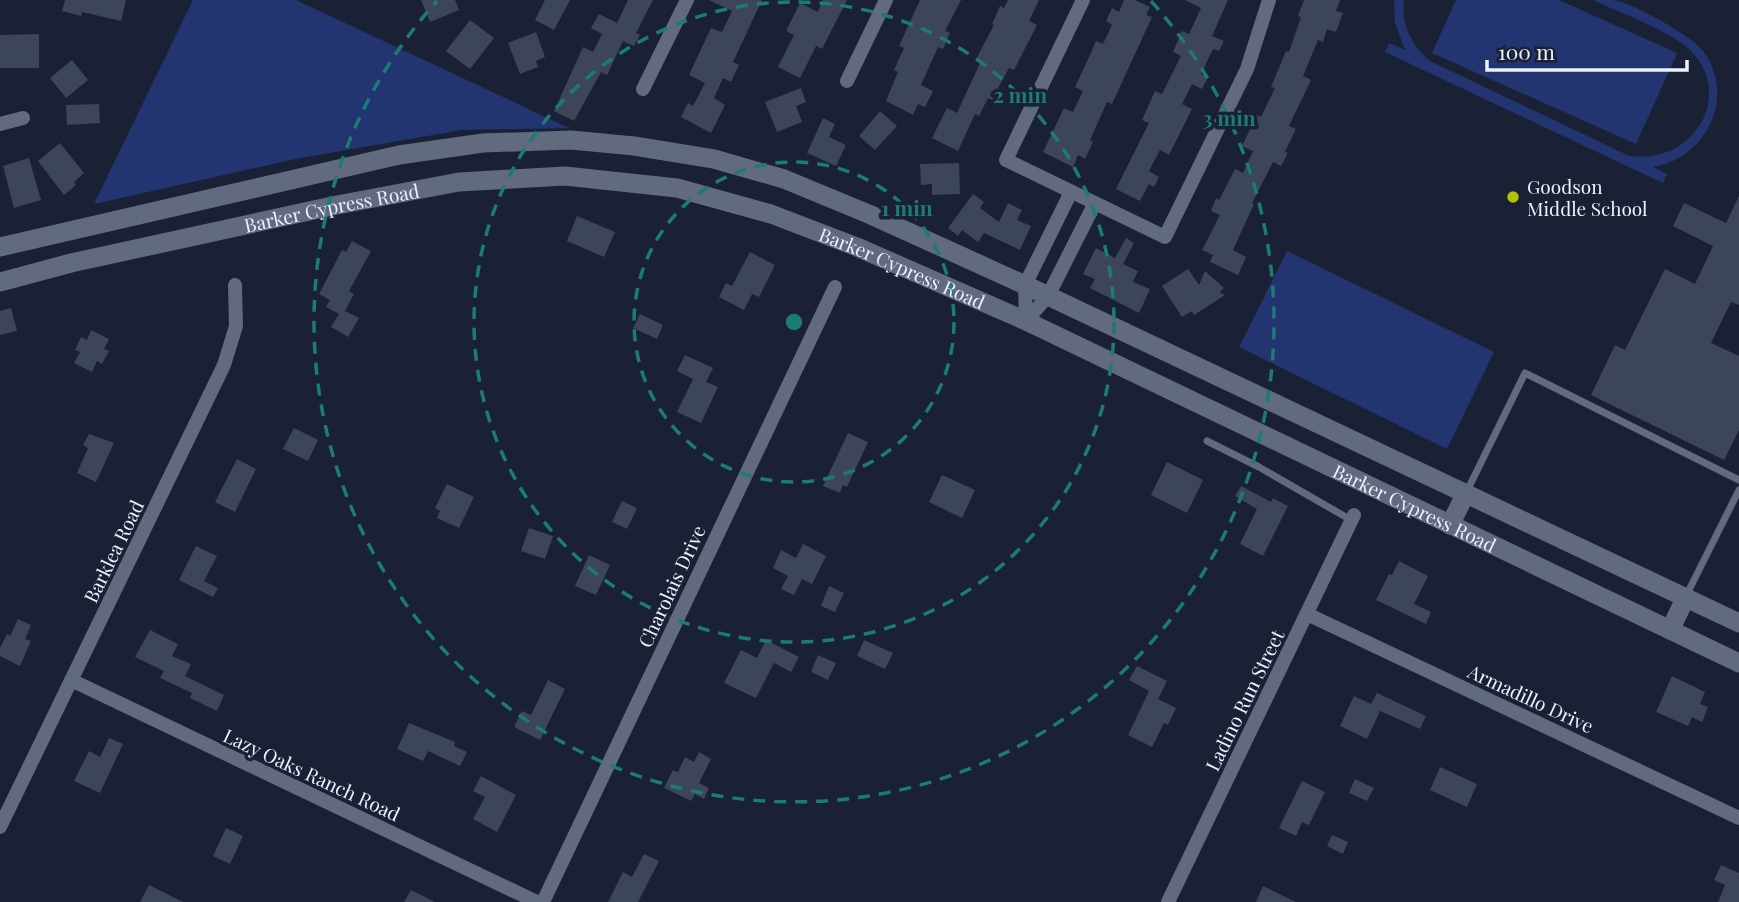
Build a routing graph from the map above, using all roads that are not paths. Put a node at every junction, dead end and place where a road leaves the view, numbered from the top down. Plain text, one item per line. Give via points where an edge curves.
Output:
1 (687, 0) edge
2 (886, 0) edge
3 (1083, 0) edge
4 (1269, 0) edge
5 (847, 81) dead end
6 (643, 89) dead end
7 (23, 118) dead end
8 (0, 124) edge
9 (1071, 191) junction
10 (1095, 203) junction
11 (0, 247) edge
12 (0, 281) edge
13 (235, 285) dead end
14 (1024, 285) junction
15 (835, 288) dead end
16 (1048, 296) junction
17 (1026, 321) junction
18 (1207, 441) dead end
19 (1739, 480) edge
20 (1739, 490) edge
21 (1466, 493) junction
22 (1353, 518) joint
23 (1450, 525) junction
24 (1686, 597) junction
25 (1307, 614) junction
26 (1739, 622) edge
27 (1670, 630) junction
28 (1739, 663) edge
29 (71, 681) junction
30 (1739, 818) edge
31 (0, 827) edge
32 (537, 902) edge
33 (543, 902) edge
34 (1168, 902) edge

1 - 6 street
2 - 5 street
3 - 9 street via 1006,160
4 - 10 street via 1247,69 1165,236
7 - 8 street
9 - 10 street
9 - 14 street
10 - 16 street
11 - 14 main road, Barker Cypress Road via 399,155 483,143 571,139 714,159 784,179
12 - 17 main road, Barker Cypress Road via 459,182 565,176 677,188 771,214
13 - 29 street, Barklea Road via 236,326 225,365
14 - 16 main road, Barker Cypress Road
14 - 17 street
15 - 33 street, Charolais Drive
16 - 17 street
16 - 21 main road, Barker Cypress Road
17 - 23 main road, Barker Cypress Road
18 - 22 lane
19 - 21 lane via 1525,373
20 - 24 lane
21 - 23 main road
21 - 24 main road, Barker Cypress Road
22 - 25 street, Ladino Run Street
23 - 27 main road, Barker Cypress Road
24 - 26 main road, Barker Cypress Road
24 - 27 main road
25 - 30 street, Armadillo Drive
25 - 34 street, Ladino Run Street
27 - 28 main road, Barker Cypress Road
29 - 31 street, Barklea Road
29 - 32 street, Lazy Oaks Ranch Road

